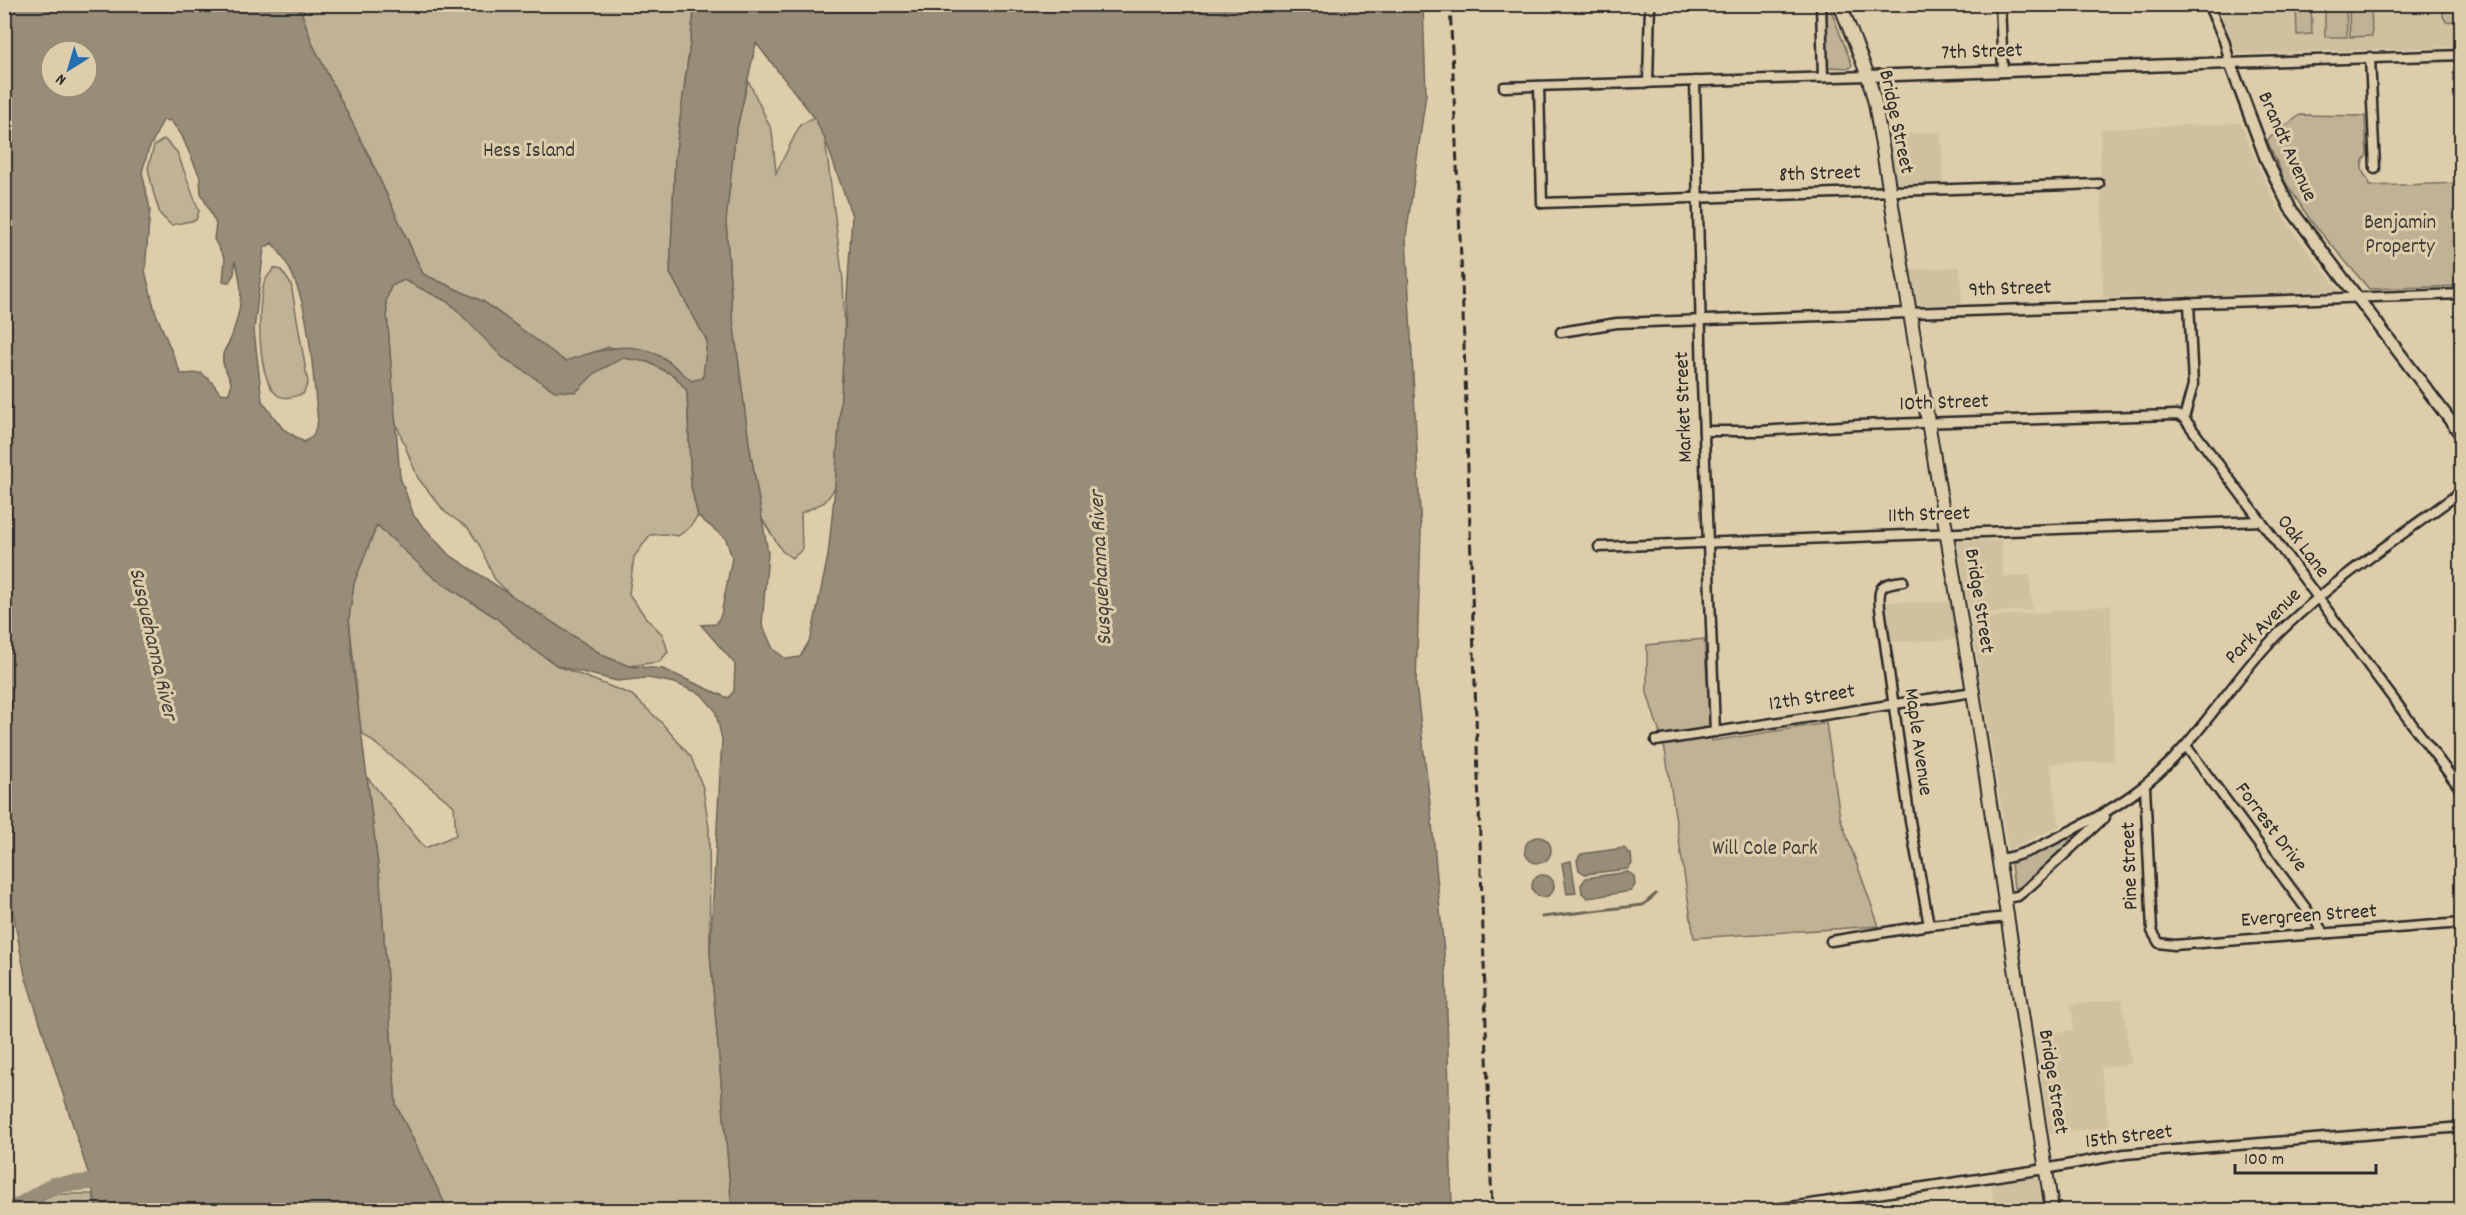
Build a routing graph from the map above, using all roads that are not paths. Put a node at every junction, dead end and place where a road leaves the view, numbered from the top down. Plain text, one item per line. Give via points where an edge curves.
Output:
1 (1650, 4) edge
2 (1821, 4) edge
3 (1840, 4) edge
4 (2000, 4) edge
5 (2208, 4) edge
6 (2462, 55) edge
7 (2370, 57) junction
8 (2230, 63) junction
9 (2003, 71) junction
10 (1869, 76) junction
11 (1823, 77) junction
12 (1695, 81) junction
13 (1648, 83) junction
14 (1539, 86) junction
15 (1504, 87) dead end
16 (2375, 169) dead end
17 (2099, 184) dead end
18 (1889, 191) junction
19 (1697, 196) junction
20 (2462, 294) edge
21 (2358, 297) junction
22 (2189, 303) junction
23 (1909, 313) junction
24 (1700, 320) junction
25 (1561, 332) dead end
26 (2184, 418) junction
27 (1928, 423) junction
28 (1704, 431) junction
29 (2462, 436) edge
30 (2462, 491) edge
31 (2261, 521) junction
32 (1947, 534) junction
33 (1708, 542) junction
34 (1599, 547) dead end
35 (1903, 582) dead end
36 (2319, 598) junction
37 (1973, 692) junction
38 (1894, 704) junction
39 (1715, 732) junction
40 (1656, 741) dead end
41 (2186, 746) junction
42 (2145, 786) junction
43 (2462, 791) edge
44 (2112, 810) junction
45 (1999, 859) junction
46 (2005, 898) junction
47 (2008, 916) junction
48 (2462, 923) edge
49 (1929, 925) junction
50 (2324, 933) junction
51 (1831, 941) dead end
52 (2159, 943) joint
53 (2462, 1127) edge
54 (2045, 1169) junction
55 (1768, 1210) edge
56 (2052, 1210) edge

1 - 13 street
2 - 11 street
3 - 10 main road, Bridge Street
4 - 9 street
5 - 8 street, Brandt Avenue
6 - 7 street, 7th Street
7 - 8 street, 7th Street
7 - 16 street
8 - 9 main road, 7th Street
8 - 21 main road, Brandt Avenue via 2266,159 2290,208
9 - 10 main road, 7th Street
10 - 11 street, 7th Street
10 - 18 main road, Bridge Street
11 - 12 street, 7th Street
12 - 13 street, 7th Street
12 - 19 street, Market Street
13 - 14 street, 7th Street
14 - 15 street, 7th Street
14 - 19 street, 8th Street via 1542,203
17 - 18 street, 8th Street
18 - 19 street, 8th Street
18 - 23 main road, Bridge Street
19 - 24 street, Market Street
20 - 21 street, 9th Street
21 - 22 street, 9th Street
21 - 29 main road, Brandt Avenue
22 - 23 street, 9th Street
22 - 26 street via 2193,385
23 - 24 street, 9th Street
23 - 27 main road, Bridge Street
24 - 25 street, 9th Street via 1617,323
24 - 28 street, Market Street
26 - 27 street, 10th Street via 2167,415
26 - 31 street, Oak Lane
27 - 28 street, 10th Street
27 - 32 main road, Bridge Street
28 - 33 street, Market Street
30 - 36 street, Park Avenue
31 - 32 street, 11th Street
31 - 36 street, Oak Lane
32 - 33 street, 11th Street
32 - 37 main road, Bridge Street
33 - 34 street, 11th Street
33 - 39 street, Market Street
35 - 38 street, Maple Avenue via 1884,584 1879,594
36 - 41 street, Park Avenue via 2254,659
36 - 43 street, Oak Lane
37 - 38 street, 12th Street
37 - 45 main road, Bridge Street
38 - 39 street, 12th Street
38 - 49 street, Maple Avenue
39 - 40 street, 12th Street
41 - 42 street, Park Avenue
41 - 50 street, Forrest Drive
42 - 44 street, Park Avenue
42 - 52 street, Pine Street via 2152,931
44 - 45 street, Park Avenue via 2023,854
44 - 46 street, Park Avenue via 2029,887 2018,896
45 - 46 main road, Bridge Street
46 - 47 main road, Bridge Street
47 - 49 street
47 - 54 main road, Bridge Street
48 - 50 street, Evergreen Street
49 - 51 street
50 - 52 street, Evergreen Street
53 - 54 street, 15th Street via 2125,1154
54 - 55 street, 15th Street
54 - 56 main road, Bridge Street

